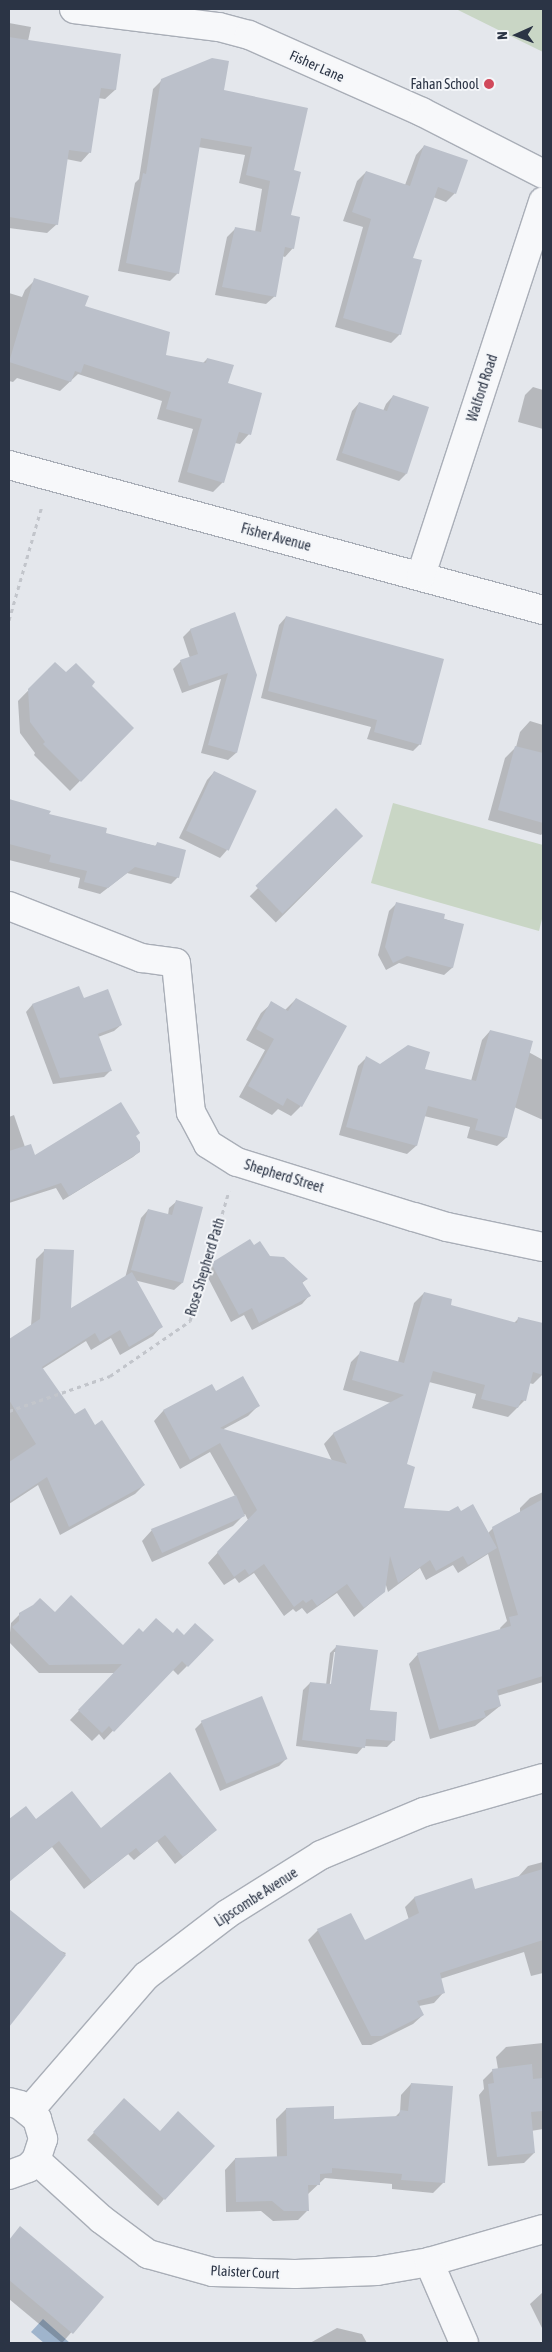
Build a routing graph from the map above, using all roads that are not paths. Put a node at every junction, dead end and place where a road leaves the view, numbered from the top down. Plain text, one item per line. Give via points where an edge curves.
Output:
1 (74, 9) edge
2 (543, 174) edge
3 (543, 201) edge
4 (9, 465) edge
5 (421, 575) junction
6 (543, 610) edge
7 (9, 906) edge
8 (543, 1247) edge
9 (543, 1778) edge
10 (19, 2107) edge
11 (36, 2160) junction
12 (9, 2175) edge
13 (543, 2229) edge
14 (429, 2262) junction
15 (464, 2343) edge

1 - 2 street, Fisher Lane via 218,27 249,35 422,112
3 - 5 street, Walford Road
4 - 5 street, Fisher Avenue
5 - 6 street, Fisher Avenue
7 - 8 street, Shepherd Street via 142,958 176,963 192,1114 208,1144 237,1162 447,1227
9 - 10 street, Lipscombe Avenue via 424,1812 321,1855 227,1914 146,1976
10 - 11 street via 37,2118 42,2134 41,2150
11 - 12 street via 28,2168
11 - 14 street, Plaister Court via 101,2219 148,2254 180,2264 213,2272 295,2274 377,2271
13 - 14 street, Plaister Court
14 - 15 street

